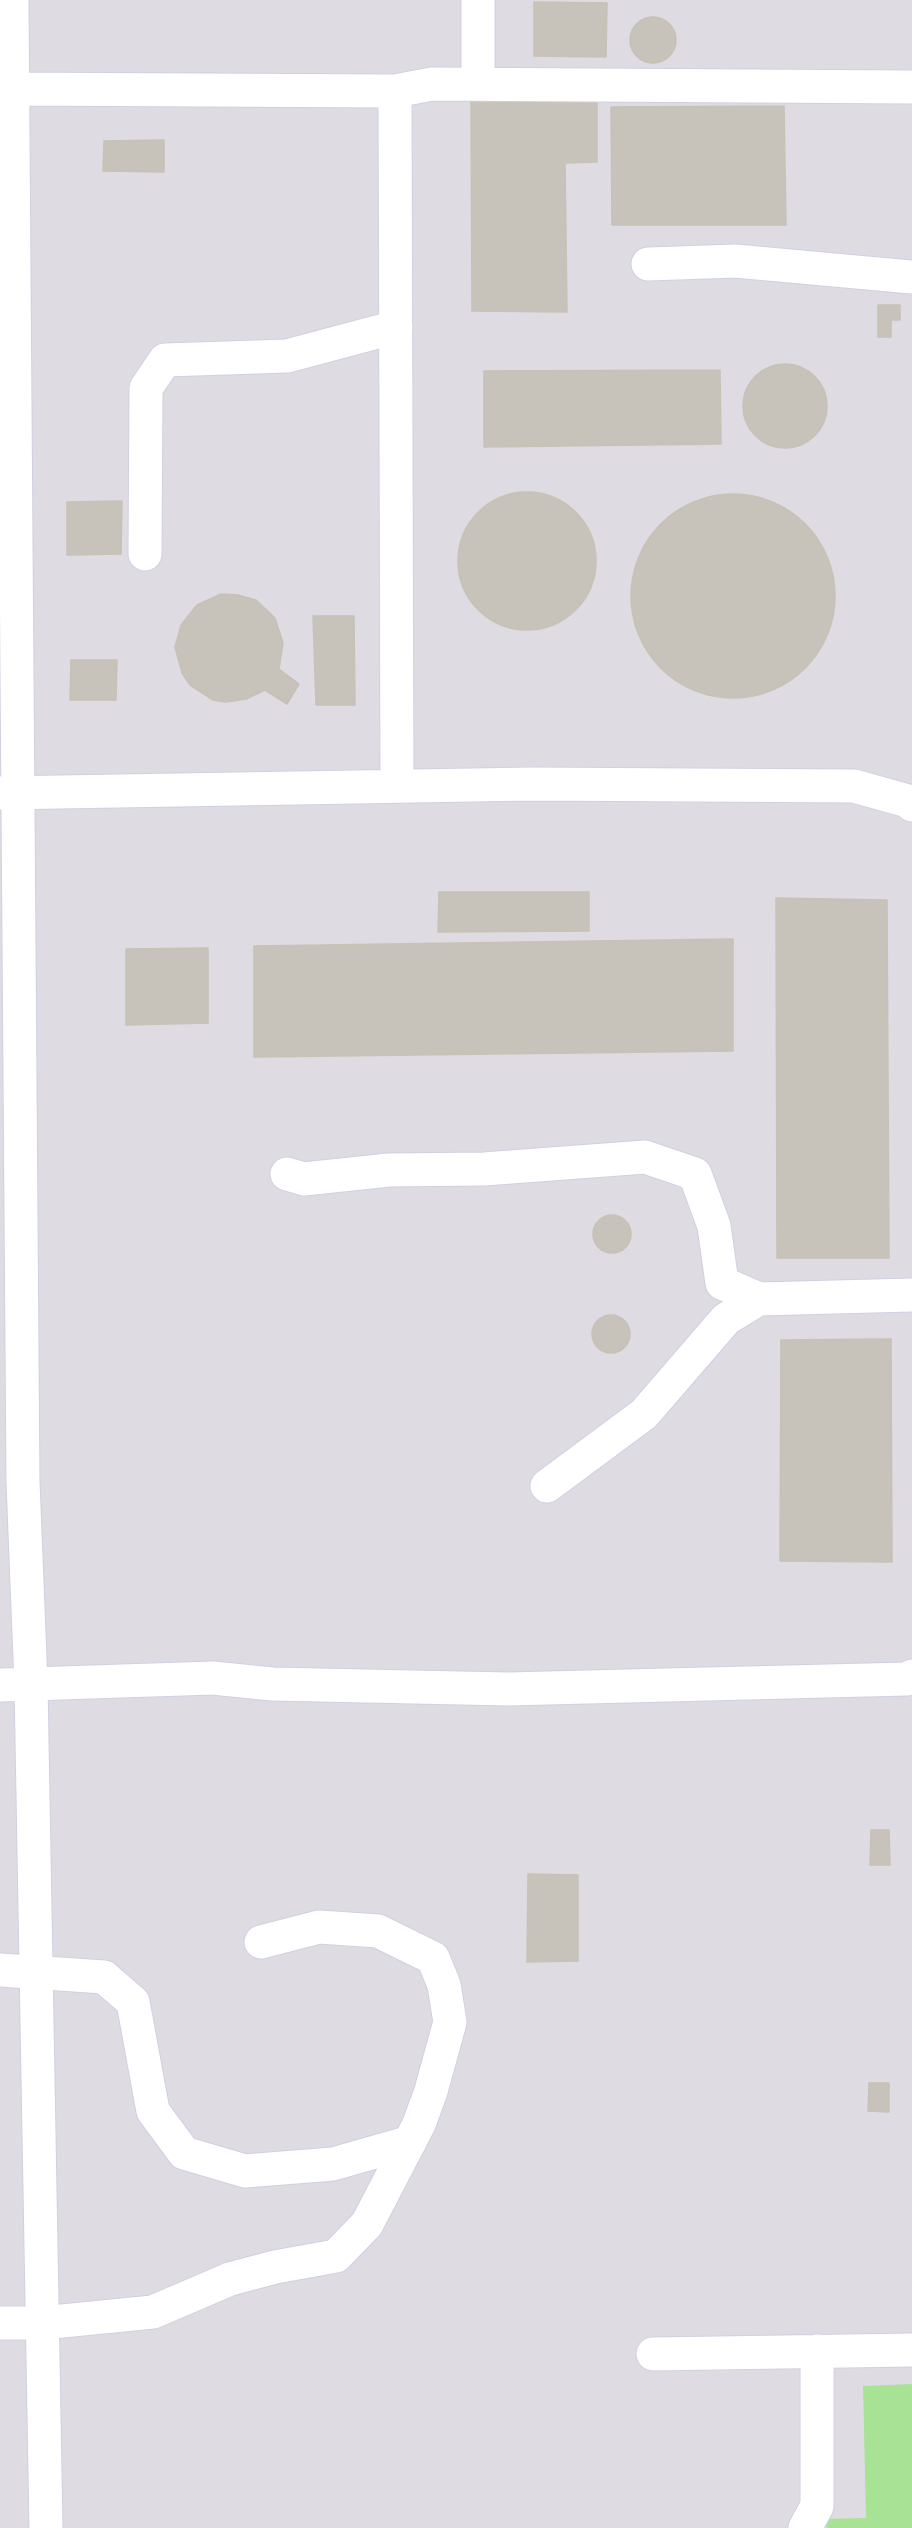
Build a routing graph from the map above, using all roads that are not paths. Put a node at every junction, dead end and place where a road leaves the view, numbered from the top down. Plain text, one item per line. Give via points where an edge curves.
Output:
1 (12, 0) edge
2 (478, 0) edge
3 (477, 84) junction
4 (912, 87) edge
5 (12, 89) junction
6 (395, 91) junction
7 (6, 152) edge
8 (648, 264) dead end
9 (912, 277) edge
10 (396, 327) junction
11 (145, 554) dead end
12 (397, 786) junction
13 (8, 793) edge
14 (912, 805) edge
15 (287, 1174) dead end
16 (912, 1295) edge
17 (759, 1299) junction
18 (547, 1486) dead end
19 (912, 1676) edge
20 (15, 1684) edge
21 (261, 1942) dead end
22 (0, 1970) edge
23 (36, 1973) junction
24 (410, 2142) junction
25 (0, 2323) edge
26 (42, 2323) junction
27 (912, 2350) edge
28 (817, 2351) junction
29 (653, 2354) dead end
30 (45, 2528) edge
31 (805, 2528) edge

1 - 5 street
2 - 3 street
3 - 4 street
3 - 6 street via 432,84
5 - 6 street
5 - 7 street
6 - 10 street
7 - 13 street
8 - 9 street via 735,261
10 - 11 street via 287,356 165,360 146,388
10 - 12 street
12 - 13 street
12 - 14 street via 854,786
13 - 20 street via 23,1482
15 - 17 street via 304,1179 389,1170 645,1157 695,1174 714,1226 722,1283
16 - 17 street
17 - 18 street via 726,1319 644,1414
19 - 20 street via 508,1689 272,1684 213,1678
20 - 23 street
21 - 24 street via 319,1927 378,1931 433,1958 444,1985 450,2022 431,2091
22 - 23 street
23 - 24 street via 104,1977 133,2002 153,2111 184,2152 245,2171 333,2164
23 - 26 street
24 - 26 street via 367,2224 336,2256 230,2279 153,2312
25 - 26 street
26 - 30 street
27 - 28 street
28 - 29 street
28 - 31 street via 816,2506

